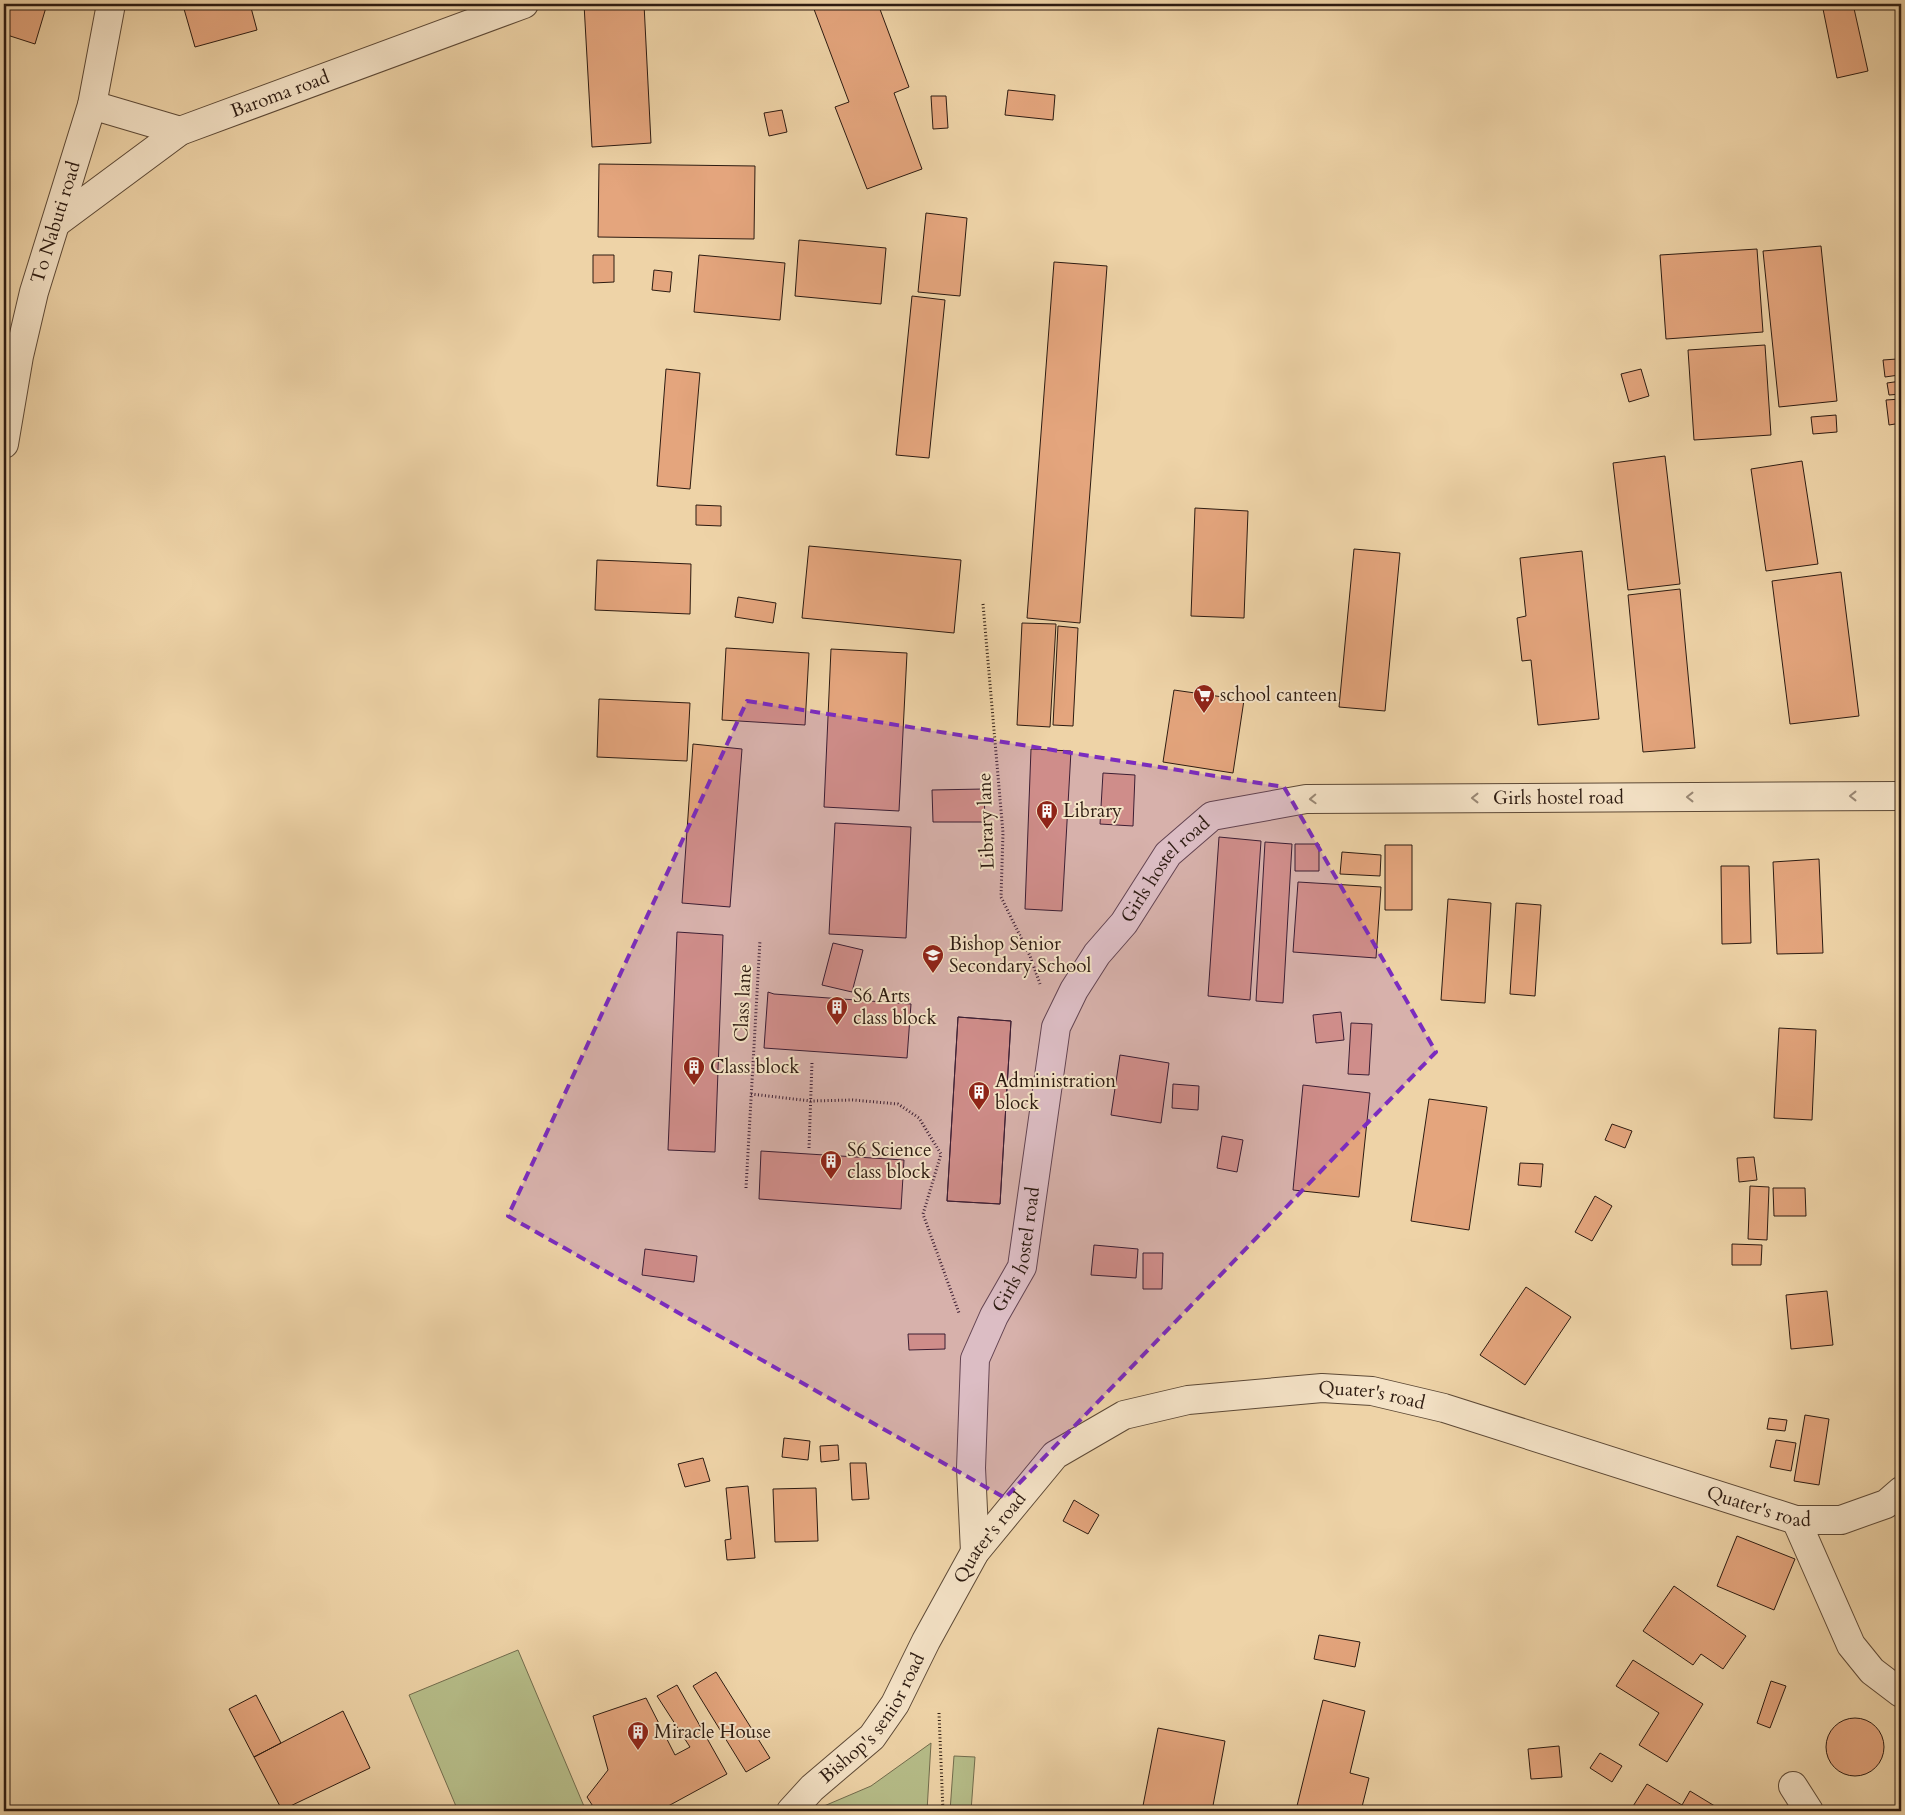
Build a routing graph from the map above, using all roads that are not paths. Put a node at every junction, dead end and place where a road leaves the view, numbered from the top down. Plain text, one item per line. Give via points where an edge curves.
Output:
1 (111, 4) edge
2 (524, 4) edge
3 (92, 105) junction
4 (180, 131) junction
5 (56, 223) junction
6 (4, 444) edge
7 (1901, 796) edge
8 (1901, 1491) edge
9 (1796, 1520) junction
10 (975, 1552) junction
11 (926, 1641) joint
12 (1901, 1693) edge
13 (1793, 1786) dead end
14 (791, 1811) edge
15 (1809, 1811) edge

1 - 3 street, To Nabuti road
2 - 4 street, Baroma road
3 - 4 street
3 - 5 street, To Nabuti road
4 - 5 street, Baroma road
5 - 6 street, To Nabuti road via 34,292
7 -> 10 street, Girls hostel road via 1306,799 1212,816 1168,854 1124,923 1097,954 1056,1027 1022,1267 994,1316 976,1359 971,1468
8 - 9 street, Quater's road via 1886,1504 1841,1520
9 - 10 street, Quater's road via 1444,1408 1372,1391 1322,1388 1188,1400 1124,1415 1055,1454
9 - 12 street via 1851,1645 1872,1671
10 - 11 street, Quater's road
11 - 14 street, Bishop's senior road via 894,1704 872,1737 812,1788
13 - 15 street

